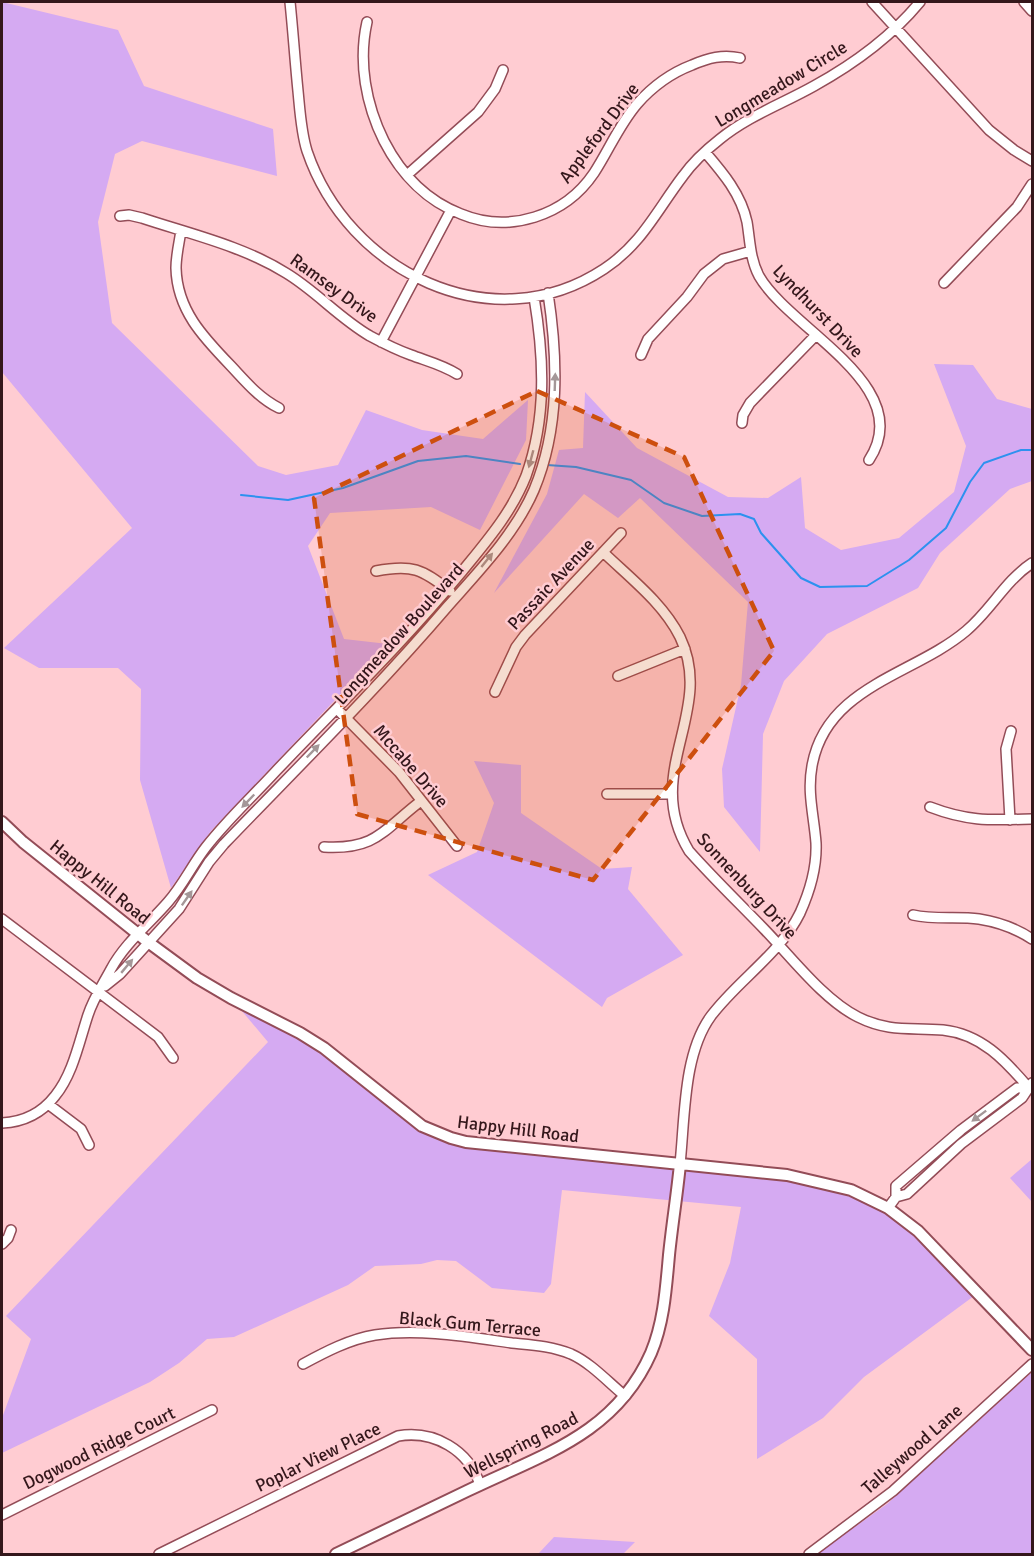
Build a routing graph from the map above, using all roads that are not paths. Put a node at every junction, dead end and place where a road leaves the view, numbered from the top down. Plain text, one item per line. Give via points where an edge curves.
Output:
1 (291, 2) edge
2 (872, 2) edge
3 (920, 2) edge
4 (1024, 2) edge
5 (1032, 11) edge
6 (367, 22) dead end
7 (898, 28) junction
8 (740, 58) dead end
9 (503, 70) dead end
10 (705, 152) junction
11 (1032, 160) edge
12 (407, 175) junction
13 (1032, 184) edge
14 (451, 210) junction
15 (120, 216) dead end
16 (181, 231) junction
17 (750, 250) junction
18 (416, 278) junction
19 (944, 282) dead end
20 (548, 294) junction
21 (534, 297) junction
22 (815, 336) junction
23 (381, 342) junction
24 (641, 355) dead end
25 (457, 374) dead end
26 (279, 408) dead end
27 (742, 423) dead end
28 (869, 460) dead end
29 (621, 533) dead end
30 (603, 552) junction
31 (1032, 563) edge
32 (376, 571) dead end
33 (447, 589) junction
34 (457, 596) junction
35 (685, 649) junction
36 (618, 676) dead end
37 (495, 692) dead end
38 (336, 709) junction
39 (346, 718) junction
40 (1011, 731) dead end
41 (607, 794) dead end
42 (671, 794) junction
43 (421, 801) junction
44 (930, 807) dead end
45 (1032, 819) edge
46 (1010, 820) junction
47 (2, 822) edge
48 (458, 846) dead end
49 (324, 847) dead end
50 (914, 915) dead end
51 (2, 919) edge
52 (138, 934) junction
53 (1032, 939) edge
54 (148, 942) junction
55 (778, 944) junction
56 (101, 990) junction
57 (173, 1058) dead end
58 (1030, 1085) edge
59 (48, 1104) junction
60 (2, 1123) edge
61 (90, 1145) dead end
62 (680, 1164) junction
63 (888, 1208) junction
64 (11, 1230) dead end
65 (2, 1244) edge
66 (1032, 1350) edge
67 (303, 1364) dead end
68 (1032, 1364) edge
69 (625, 1396) junction
70 (212, 1410) dead end
71 (480, 1485) junction
72 (2, 1515) edge
73 (349, 1552) edge
74 (159, 1554) edge
75 (336, 1554) edge
76 (809, 1554) edge

1 - 18 street, Longmeadow Circle via 303,138 313,166 354,232 382,257
2 - 7 street
3 - 7 street, Longmeadow Circle
4 - 5 street
6 - 12 street, Appleford Drive via 363,42 368,100 383,138
7 - 10 street, Longmeadow Circle via 838,72 737,127
7 - 11 street via 989,130
8 - 14 street, Appleford Drive via 706,59 660,83 624,121 586,183 557,208 534,218 506,222 480,220
9 - 12 street via 487,102
10 - 17 street, Lyndhurst Drive via 738,197 747,223
10 - 20 street, Longmeadow Circle via 684,174 646,230 617,259 574,285
12 - 14 street, Appleford Drive
13 - 19 street via 1017,207
14 - 18 street
15 - 16 street, Ramsey Drive via 142,218
16 - 23 street, Ramsey Drive via 268,262
16 - 26 street via 177,281 191,321 259,395
17 - 22 street, Lyndhurst Drive via 765,285
17 - 24 street via 723,260 704,274 648,339
18 - 21 street, Longmeadow Circle via 472,296
18 - 23 street
20 - 21 street, Longmeadow Circle
34 -> 20 street, Longmeadow Boulevard via 513,527 534,490 542,465 555,380
21 -> 33 street, Longmeadow Boulevard via 543,382 530,464 502,520
22 - 27 street via 750,403
22 - 28 street, Lyndhurst Drive via 855,372 870,392 880,418 880,436
23 - 25 street, Ramsey Drive
29 - 30 street, Passaic Avenue
30 - 35 street, Sonnenburg Drive via 664,612
30 - 37 street, Passaic Avenue via 525,635
31 - 55 street via 966,631 877,683 843,709 825,730 815,752 810,779 815,864 799,915
32 - 33 street via 412,568 429,574
33 - 34 street
33 - 38 street, Longmeadow Boulevard
34 - 39 street, Longmeadow Boulevard
35 - 36 street
35 - 42 street, Sonnenburg Drive via 691,686
38 - 39 street, Mccabe Drive
38 -> 52 street, Longmeadow Boulevard via 214,837 178,890
39 - 43 street, Mccabe Drive via 399,772
54 -> 39 street, Longmeadow Boulevard via 179,909 224,844
40 - 46 street via 1006,749
41 - 42 street
42 - 55 street, Sonnenburg Drive via 678,829 689,851
43 - 48 street, Mccabe Drive
43 - 49 street via 375,839 351,847
44 - 46 street via 964,818
45 - 46 street
47 - 52 street, Happy Hill Road
50 - 53 street via 979,919 1009,927
51 - 56 street
52 - 54 street, Happy Hill Road
52 - 56 street, Longmeadow Boulevard via 111,968
56 -> 54 street, Longmeadow Boulevard
54 - 62 street, Happy Hill Road via 222,993 324,1048 414,1121 436,1133 466,1142
55 - 58 street, Sonnenburg Drive via 836,1002 858,1017 900,1029 941,1030 971,1037 998,1054
55 - 62 street via 712,1014 699,1035 691,1061
56 - 57 street via 158,1037
56 - 59 street, Longmeadow Boulevard via 89,1012 65,1081
58 - 63 street via 1017,1088 961,1130 896,1186 896,1197
59 - 60 street via 32,1116
59 - 61 street via 81,1128
62 - 63 street, Happy Hill Road via 802,1178 851,1190
62 - 69 street, Wellspring Road via 661,1322 644,1368
63 - 66 street, Happy Hill Road via 918,1231
64 - 65 street
67 - 69 street, Black Gum Terrace via 368,1337 425,1333 561,1350 584,1361
68 - 76 street, Talleywood Lane via 893,1491
69 - 71 street, Wellspring Road via 576,1440
70 - 72 street, Dogwood Ridge Court
71 - 73 street, Wellspring Road
71 - 74 street, Poplar View Place via 468,1460 453,1448 427,1436 398,1436
73 - 75 street, Wellspring Road

